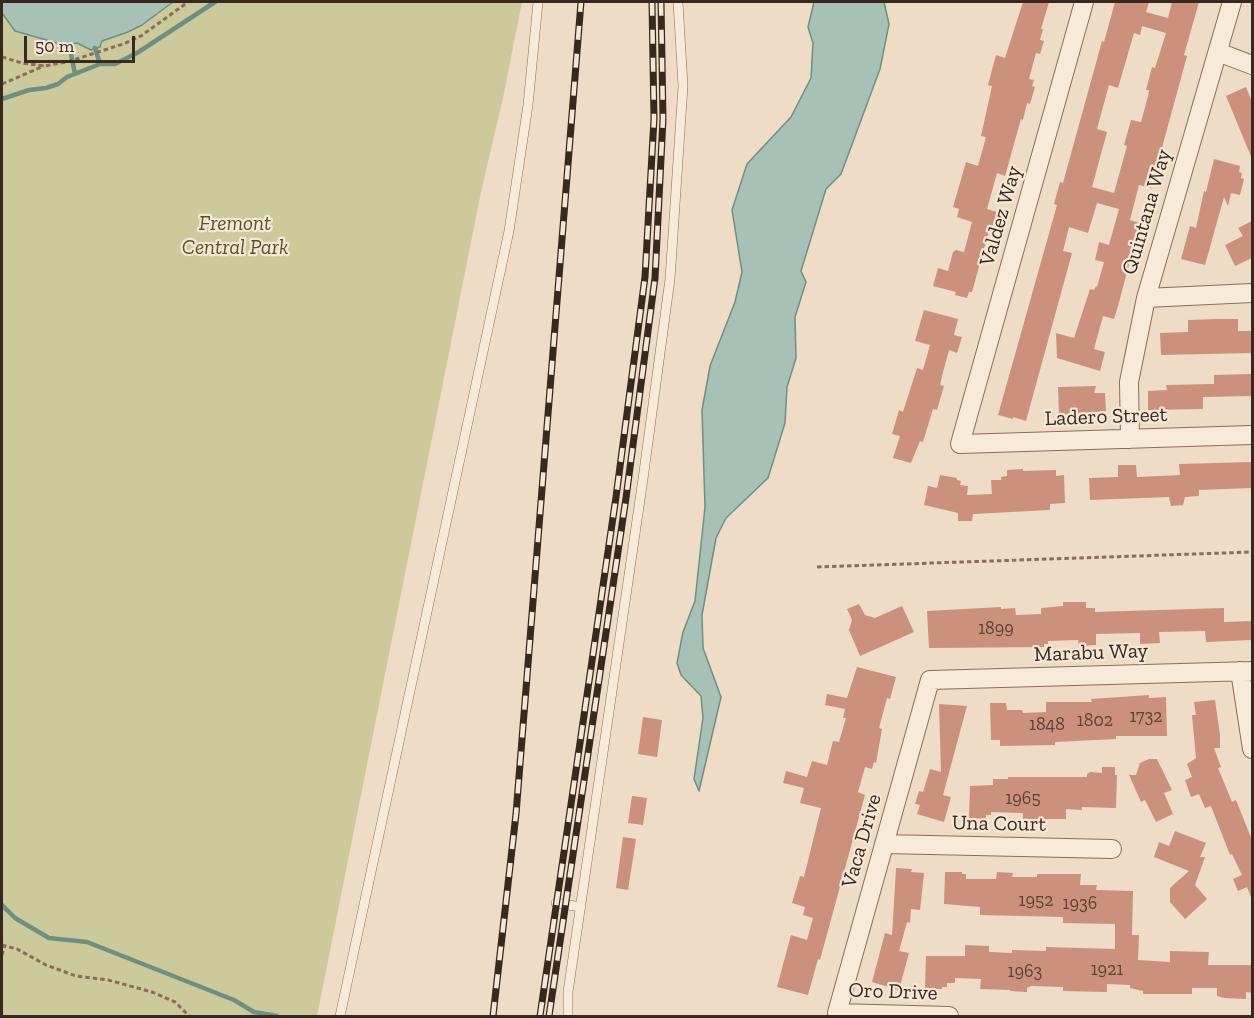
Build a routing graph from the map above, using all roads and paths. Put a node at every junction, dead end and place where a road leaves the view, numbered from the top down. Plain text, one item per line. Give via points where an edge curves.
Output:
1 (188, 2) edge
2 (538, 2) edge
3 (678, 2) edge
4 (1084, 2) edge
5 (1232, 2) edge
6 (1218, 52) junction
7 (2, 57) edge
8 (6, 59) junction
9 (2, 63) edge
10 (1252, 65) edge
11 (44, 66) junction
12 (2, 84) edge
13 (1252, 293) edge
14 (1146, 298) junction
15 (1252, 435) edge
16 (1130, 439) junction
17 (960, 444) joint
18 (1252, 552) edge
19 (817, 567) dead end
20 (1246, 671) edge
21 (930, 680) joint
22 (1252, 749) edge
23 (884, 844) junction
24 (1112, 849) dead end
25 (556, 903) dead end
26 (581, 907) junction
27 (3, 945) edge
28 (2, 955) edge
29 (837, 1013) joint
30 (189, 1017) edge
31 (340, 1017) edge
32 (568, 1017) edge
33 (949, 1017) edge

1 - 11 path via 141,36
2 - 31 lane via 528,105 509,231
3 - 26 lane via 683,86 670,279
4 - 17 street, Valdez Way
5 - 6 street, Quintana Way
6 - 10 street
6 - 14 street, Quintana Way
7 - 8 path
8 - 9 path
8 - 11 path
11 - 12 path
13 - 14 street
14 - 16 street, Quintana Way via 1129,382
15 - 16 street, Ladero Street
16 - 17 street, Ladero Street
18 - 19 path
20 - 21 street, Marabu Way
20 - 22 street
21 - 23 street, Vaca Drive
23 - 24 street, Una Court
23 - 29 street, Vaca Drive
25 - 26 lane
26 - 32 lane
27 - 28 path
27 - 30 path via 76,976 152,992 175,1002
29 - 33 street, Oro Drive

